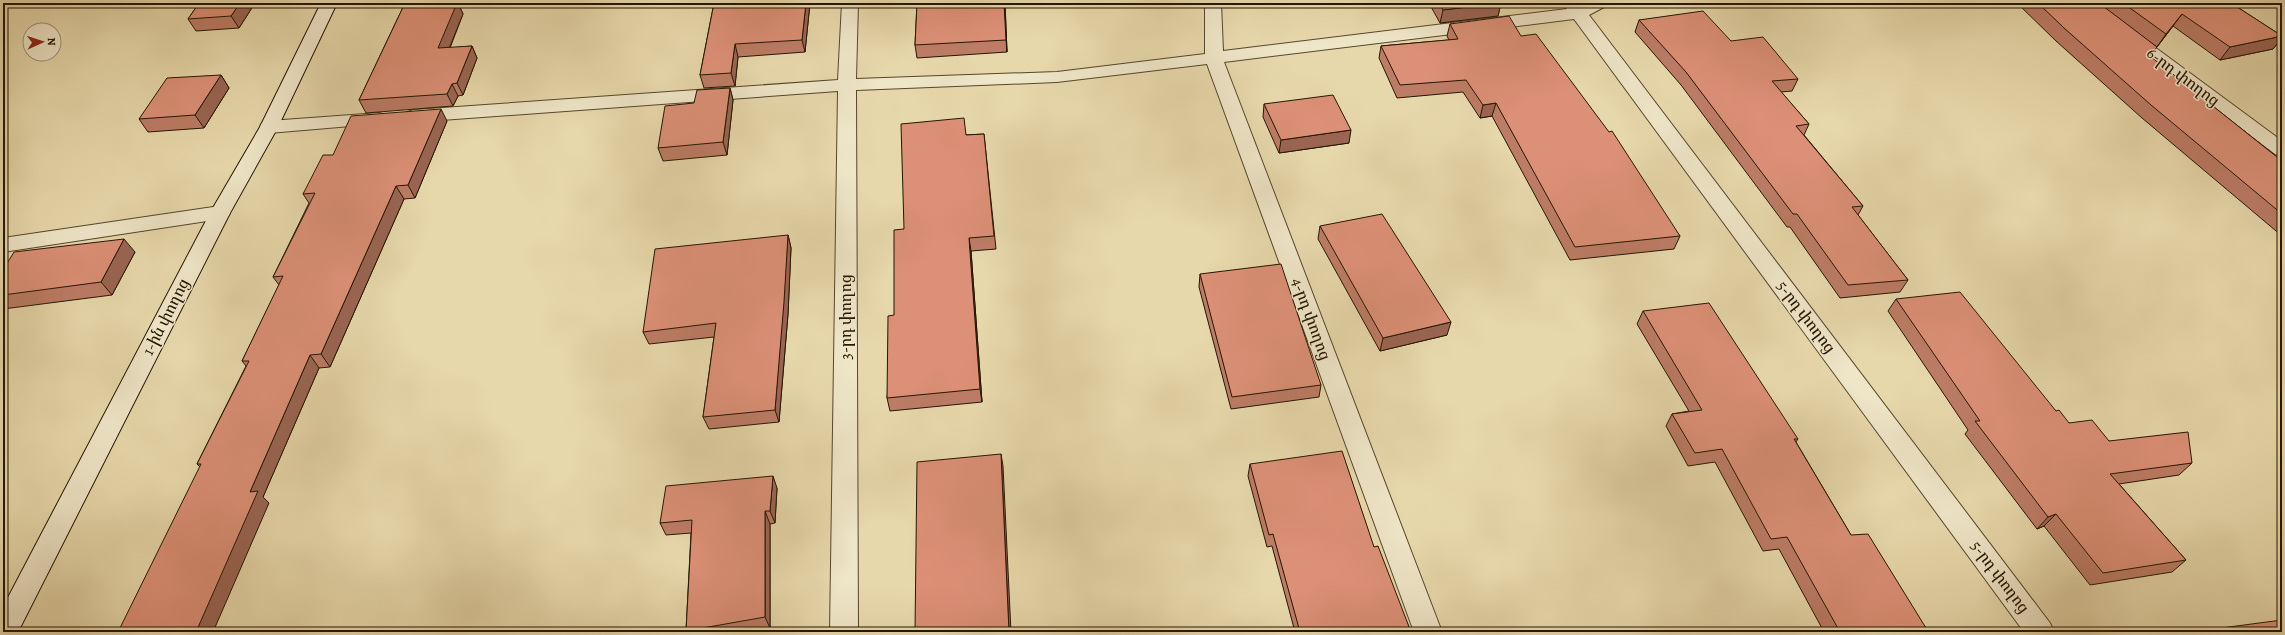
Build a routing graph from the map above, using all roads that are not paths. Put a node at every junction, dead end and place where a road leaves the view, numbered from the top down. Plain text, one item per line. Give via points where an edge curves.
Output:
1 (329, 3) edge
2 (850, 3) edge
3 (1213, 3) edge
4 (1598, 3) edge
5 (2084, 3) edge
6 (1575, 8) edge
7 (1214, 58) junction
8 (847, 85) junction
9 (269, 127) junction
10 (2282, 150) edge
11 (220, 213) junction
12 (3, 245) edge
13 (4, 632) edge
14 (844, 632) edge
15 (1428, 632) edge
16 (2040, 632) edge

1 - 9 street, 1-ին փողոց
2 - 8 street, 3-րդ փողոց
3 - 7 street, 4-րդ փողոց
4 - 6 street
5 - 10 street, 6-րդ փողոց
6 - 7 street
6 - 16 street, 5-րդ փողոց
7 - 8 street via 1057,77
7 - 15 street, 4-րդ փողոց
8 - 9 street
8 - 14 street, 3-րդ փողոց
9 - 11 street, 1-ին փողոց
11 - 12 street
11 - 13 street, 1-ին փողոց

